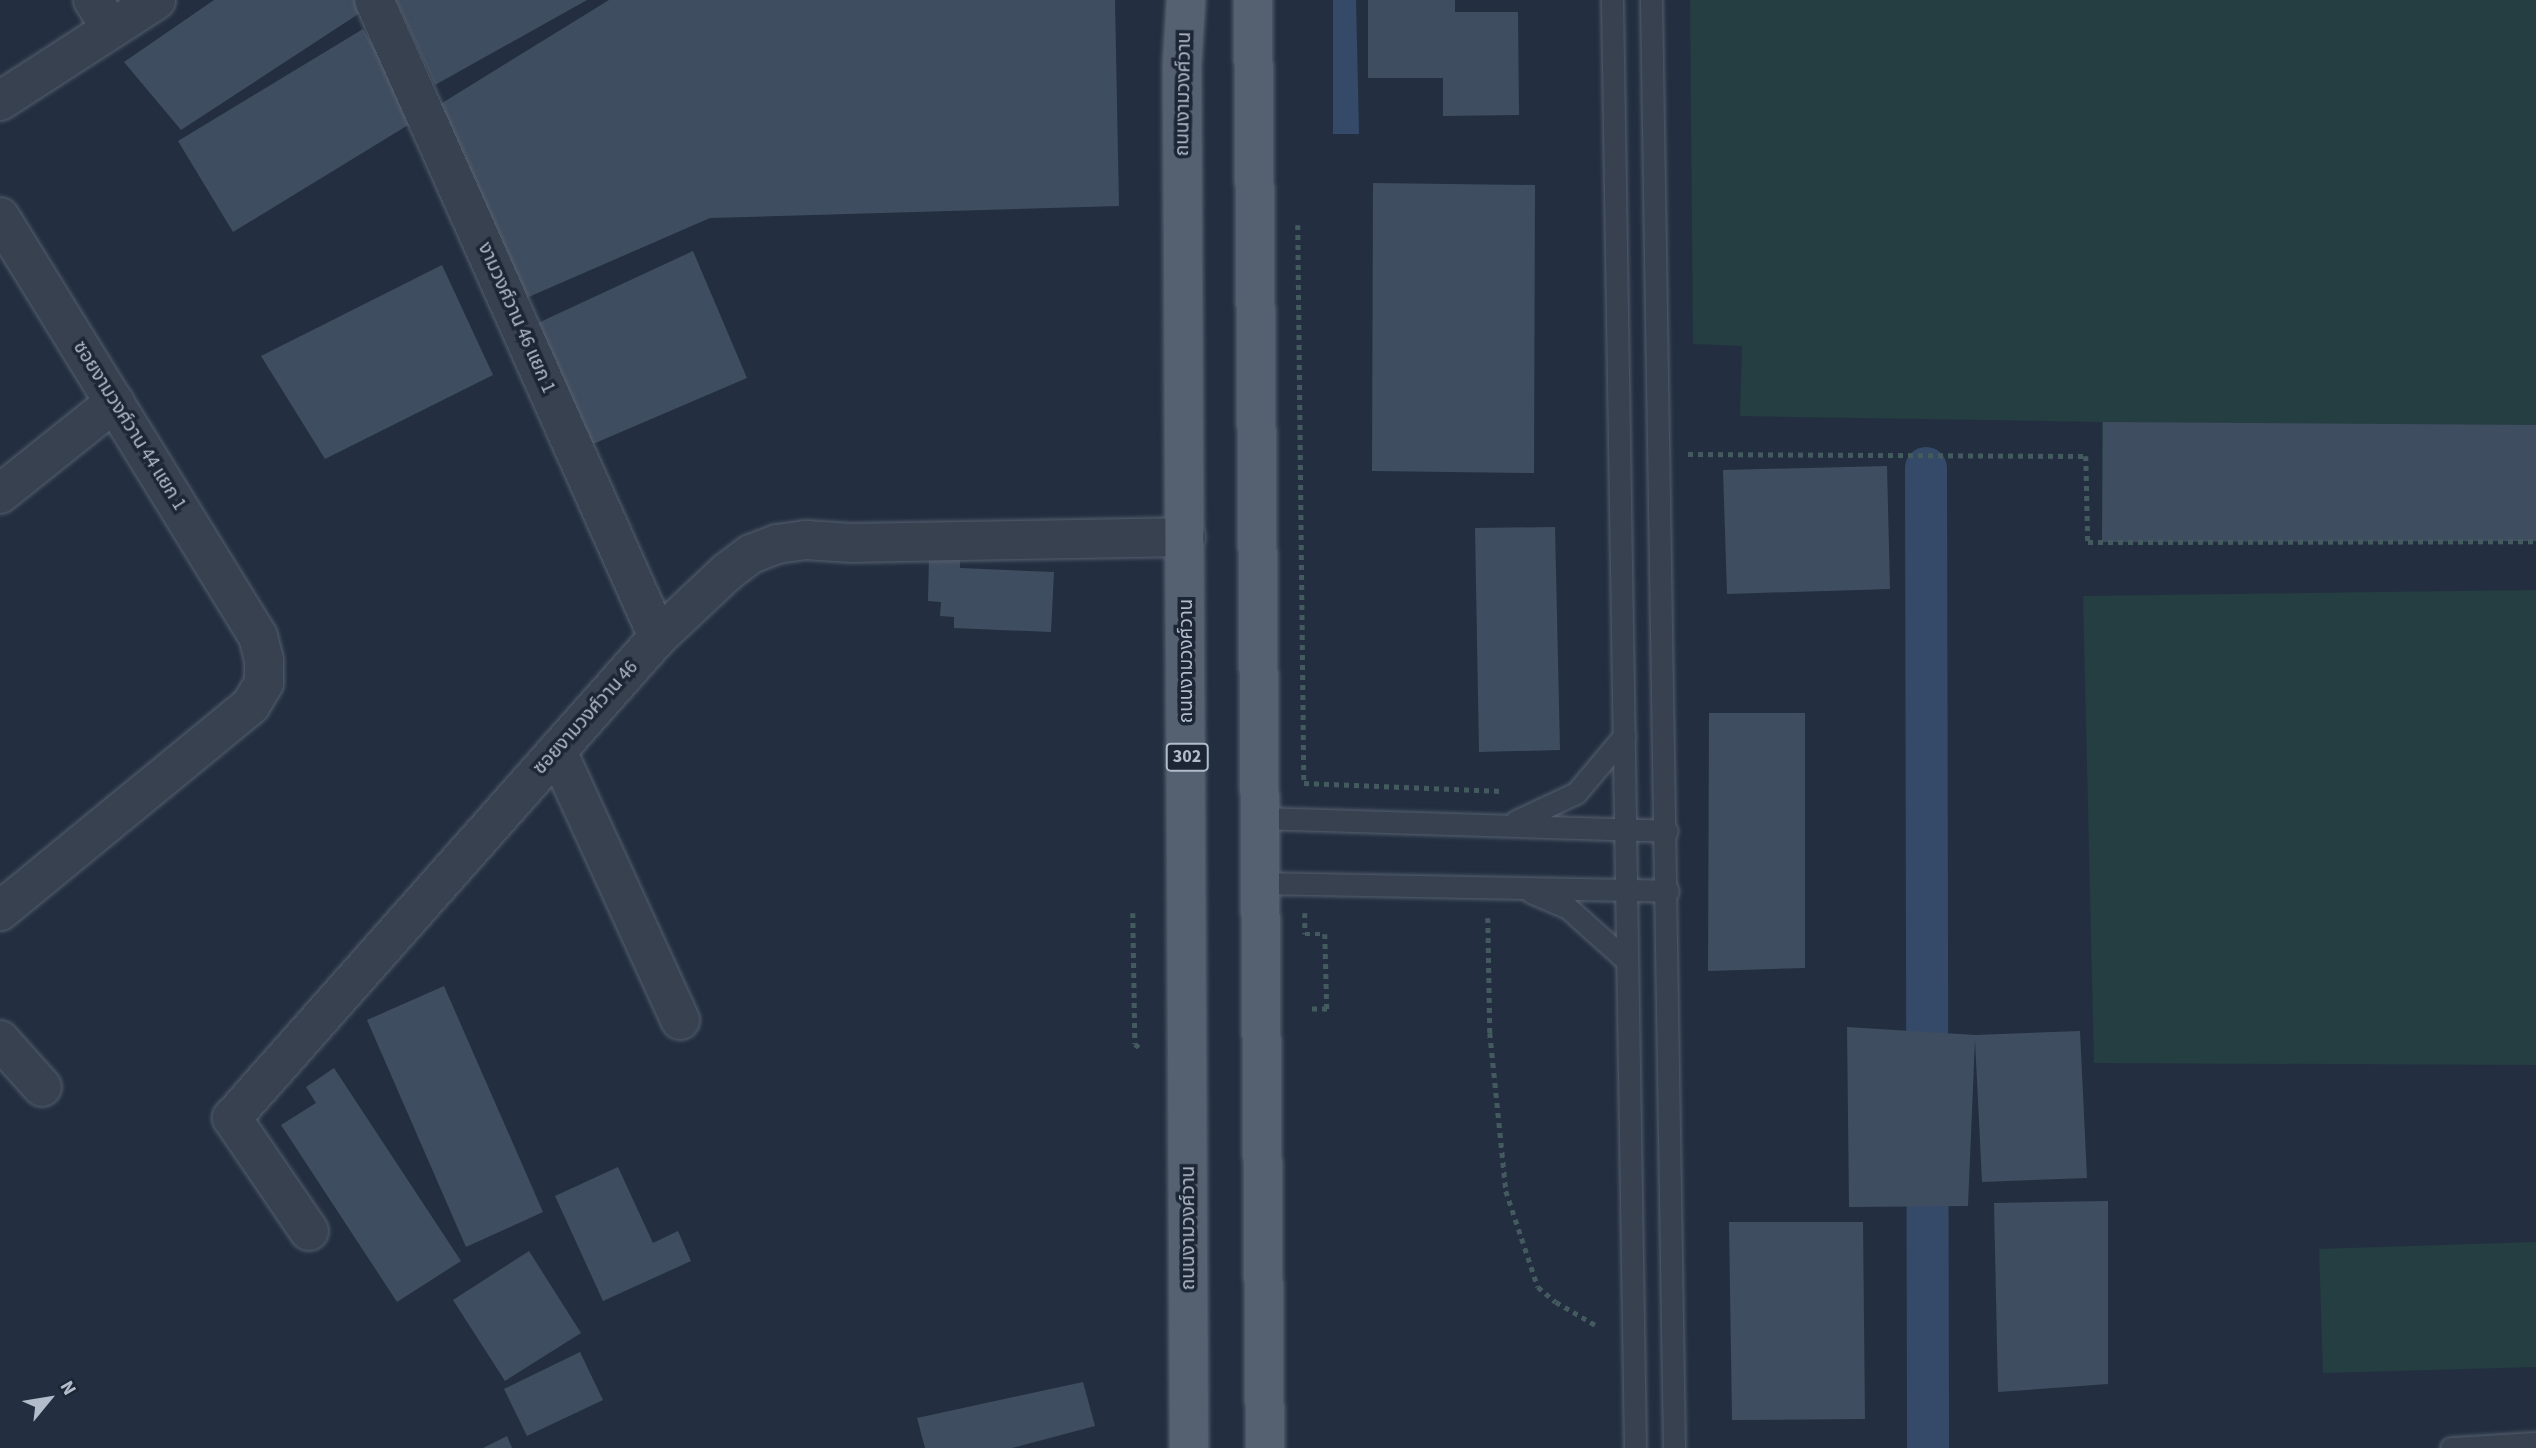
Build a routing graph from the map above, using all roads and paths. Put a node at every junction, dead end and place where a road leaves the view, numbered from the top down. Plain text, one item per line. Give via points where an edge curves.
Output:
1 (156, 0) edge
2 (373, 0) edge
3 (1178, 0) edge
4 (1186, 0) edge
5 (1253, 0) edge
6 (1259, 0) edge
7 (1612, 0) edge
8 (1651, 0) edge
9 (102, 14) edge
10 (1182, 65) junction
11 (1253, 66) junction
12 (0, 101) edge
13 (0, 217) edge
14 (1298, 224) dead end
15 (115, 402) junction
16 (1682, 454) dead end
17 (0, 494) edge
18 (1186, 537) junction
19 (2536, 541) edge
20 (658, 637) junction
21 (1624, 736) junction
22 (557, 751) junction
23 (1511, 791) dead end
24 (1260, 818) junction
25 (1504, 826) junction
26 (1625, 829) junction
27 (1667, 831) junction
28 (1260, 883) junction
29 (1522, 888) junction
30 (1626, 890) junction
31 (1668, 891) junction
32 (0, 911) edge
33 (1304, 912) dead end
34 (1133, 913) dead end
35 (1488, 917) dead end
36 (1627, 961) junction
37 (1311, 1009) dead end
38 (680, 1020) dead end
39 (0, 1041) edge
40 (1143, 1050) dead end
41 (42, 1087) dead end
42 (309, 1231) dead end
43 (1597, 1326) dead end
44 (2536, 1443) edge
45 (1189, 1448) edge
46 (1265, 1448) edge
47 (1635, 1448) edge
48 (1674, 1448) edge
49 (2451, 1448) edge

1 - 9 street
2 - 20 street, งามวงศ์วาน 46 แยก 1
3 - 10 main road
4 - 10 main road, ถนนงามวงศ์วาน / 302
5 - 11 main road
6 - 11 main road
7 - 21 lane
8 - 27 lane
9 - 12 street
10 - 18 main road, ถนนงามวงศ์วาน / 302
11 - 24 main road
13 - 15 street, ซอยงามวงศ์วาน 44 แยก 1
14 - 23 path via 1304,783
15 - 17 street
15 - 32 street, ซอยงามวงศ์วาน 44 แยก 1 via 258,636 264,683 251,705
16 - 19 path via 2086,456 2088,542
18 - 20 street, ซอยงามวงศ์วาน 46 via 806,540 778,544 751,554 727,572
18 - 45 main road, ถนนงามวงศ์วาน / 302
20 - 22 street, ซอยงามวงศ์วาน 46
21 - 25 lane via 1576,793
21 - 26 lane
22 - 38 street
22 - 42 street, ซอยงามวงศ์วาน 46 via 232,1118
24 - 25 lane
24 - 28 main road
25 - 26 lane
26 - 27 lane
26 - 30 lane
27 - 31 lane
28 - 29 lane
28 - 46 main road
29 - 30 lane
29 - 36 lane via 1569,908
30 - 31 lane
30 - 36 lane
31 - 48 lane
33 - 37 path via 1305,934 1325,934 1327,1009
34 - 40 path via 1135,1044
35 - 43 path via 1490,1032 1506,1191 1538,1287
36 - 47 lane
39 - 41 street
44 - 49 lane

